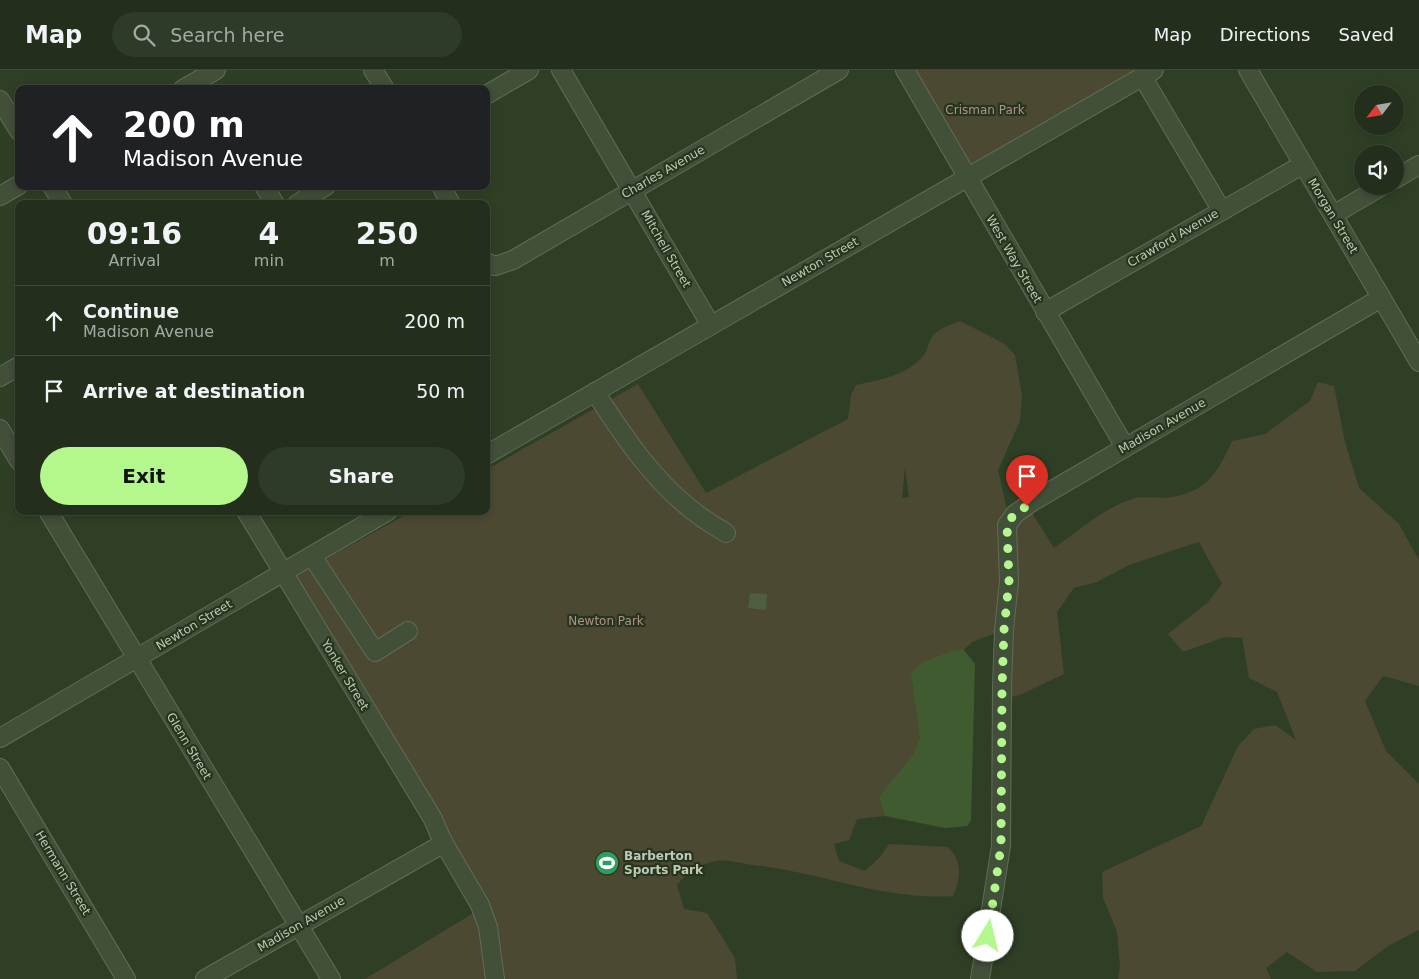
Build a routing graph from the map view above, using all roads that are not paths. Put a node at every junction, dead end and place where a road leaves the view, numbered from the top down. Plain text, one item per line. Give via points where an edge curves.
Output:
1 (216, 70) edge
2 (373, 70) edge
3 (529, 70) edge
4 (561, 70) edge
5 (839, 70) edge
6 (905, 70) edge
7 (1248, 70) edge
8 (1148, 73) edge
9 (200, 79) edge
10 (382, 85) edge
11 (490, 93) edge
12 (0, 100) edge
13 (15, 124) edge
14 (1302, 165) junction
15 (1419, 165) edge
16 (1404, 174) edge
17 (966, 177) junction
18 (15, 187) edge
19 (320, 190) edge
20 (632, 190) junction
21 (1367, 195) edge
22 (0, 196) edge
23 (303, 200) edge
24 (1222, 211) junction
25 (1333, 215) junction
26 (490, 264) edge
27 (1381, 298) junction
28 (1045, 312) junction
29 (710, 324) junction
30 (1419, 362) edge
31 (15, 368) edge
32 (0, 377) edge
33 (595, 392) junction
34 (0, 430) edge
35 (1125, 447) junction
36 (490, 453) edge
37 (15, 454) edge
38 (50, 515) edge
39 (248, 515) edge
40 (381, 515) edge
41 (726, 532) dead end
42 (312, 556) junction
43 (283, 573) junction
44 (408, 631) dead end
45 (136, 659) junction
46 (0, 738) edge
47 (0, 768) edge
48 (442, 840) junction
49 (299, 925) junction
50 (126, 979) edge
51 (205, 979) edge
52 (331, 979) edge
53 (495, 979) edge
54 (980, 979) edge

1 - 9 street
2 - 10 street
3 - 11 street
4 - 20 street, Mitchell Street
5 - 20 street, Charles Avenue
6 - 17 street, West Way Street
7 - 14 street, Morgan Street
8 - 17 street, Newton Street
8 - 24 street
12 - 13 street
14 - 24 street, Crawford Avenue
14 - 25 street, Morgan Street
15 - 16 street
17 - 28 street, West Way Street
17 - 29 street, Newton Street
18 - 22 street
19 - 23 street
20 - 26 street, Charles Avenue via 512,260 496,266
20 - 29 street, Mitchell Street
21 - 25 street
24 - 28 street, Crawford Avenue
25 - 27 street, Morgan Street
27 - 30 street, Morgan Street
27 - 35 street, Madison Avenue
28 - 35 street, West Way Street
29 - 33 street, Newton Street
31 - 32 street
33 - 36 street, Newton Street
33 - 41 street via 627,442 656,476 696,514
34 - 37 street
35 - 54 street, Madison Avenue via 1032,502 1007,525 1001,846
38 - 45 street, Glenn Street
39 - 43 street, Yonker Street
40 - 42 street, Newton Street
42 - 43 street, Newton Street
42 - 44 street via 375,652
43 - 45 street, Newton Street
43 - 48 street, Yonker Street via 433,819
45 - 46 street, Newton Street
45 - 49 street, Glenn Street
47 - 50 street, Hermann Street
48 - 49 street, Madison Avenue via 438,846
48 - 53 street, Yonker Street via 480,905 488,927
49 - 51 street, Madison Avenue
49 - 52 street, Glenn Street

